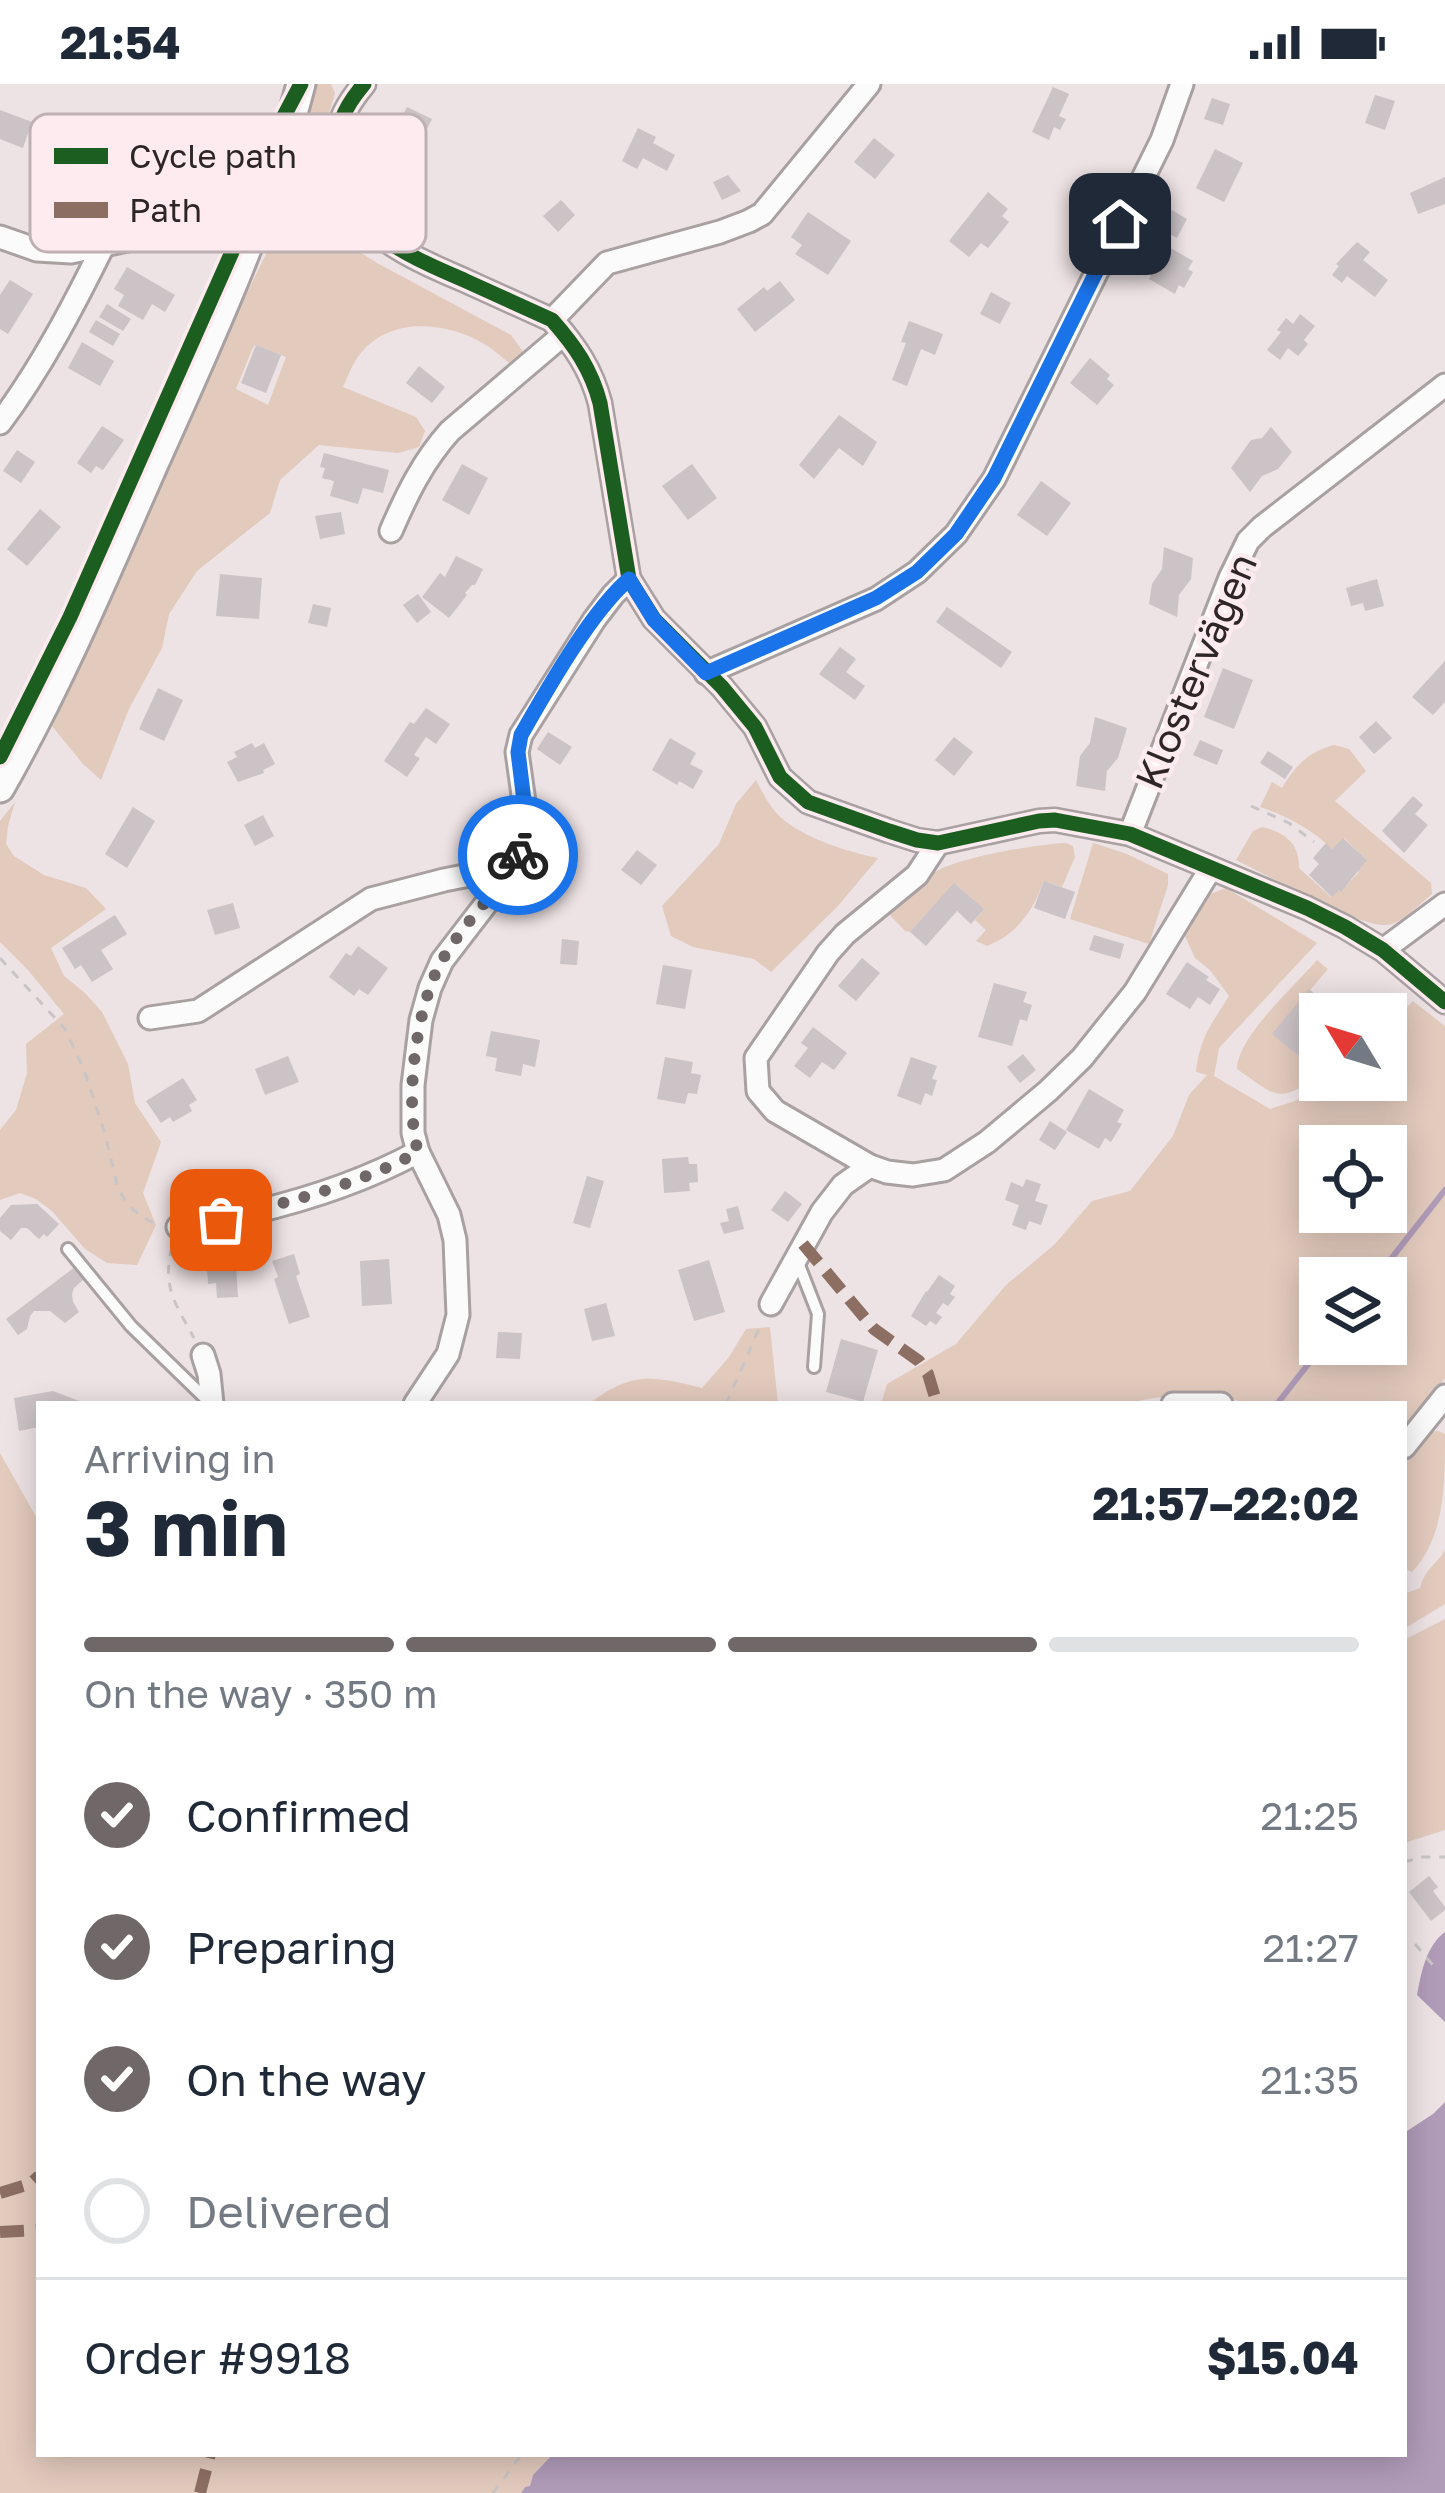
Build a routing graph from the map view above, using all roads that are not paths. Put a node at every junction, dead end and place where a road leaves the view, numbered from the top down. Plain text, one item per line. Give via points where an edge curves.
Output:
1 (302, 84) edge
2 (364, 84) edge
3 (869, 84) edge
4 (1182, 84) edge
5 (294, 114) edge
6 (344, 114) edge
7 (0, 237) edge
8 (30, 247) edge
9 (100, 252) edge
10 (248, 252) edge
11 (401, 252) edge
12 (558, 327) junction
13 (1445, 385) edge
14 (0, 423) edge
15 (391, 531) dead end
16 (629, 579) junction
17 (706, 673) junction
18 (0, 788) edge
19 (1130, 834) junction
20 (938, 842) junction
21 (515, 866) junction
22 (1211, 868) junction
23 (1445, 904) edge
24 (1383, 950) junction
25 (1445, 1002) edge
26 (150, 1018) dead end
27 (418, 1152) junction
28 (870, 1166) junction
29 (178, 1227) road end
30 (68, 1249) dead end
31 (796, 1256) junction
32 (771, 1304) road end
33 (203, 1355) road end
34 (814, 1367) dead end
35 (208, 1401) edge
36 (211, 1401) edge
37 (417, 1401) edge
38 (1443, 1404) edge
39 (1407, 1444) edge

1 - 5 street
2 - 6 street
3 - 12 street via 762,214 608,263
4 - 17 street via 1162,140 994,478 956,534 876,598
7 - 8 street
9 - 14 street
10 - 18 street via 68,657
11 - 12 street
12 - 15 street via 434,449
12 - 16 street via 594,380
13 - 19 street, Klostervägen via 1249,541
16 - 17 street via 654,620
16 - 21 street via 521,735 525,809
17 - 20 street via 755,727 780,777 808,802
19 - 20 street via 1055,820
19 - 22 street
20 - 28 street via 917,875 828,953 756,1058 758,1091 775,1111
21 - 26 street via 371,899 198,1011
21 - 27 street via 430,988 413,1085
22 - 24 street
22 - 28 street via 1136,992 1048,1091 944,1170 913,1175
23 - 24 street
24 - 25 street
27 - 29 street via 342,1185
27 - 37 street via 449,1215 458,1315 448,1354
28 - 31 street via 843,1185
30 - 35 lane
31 - 32 street
31 - 34 lane via 818,1315
33 - 36 street
38 - 39 street

